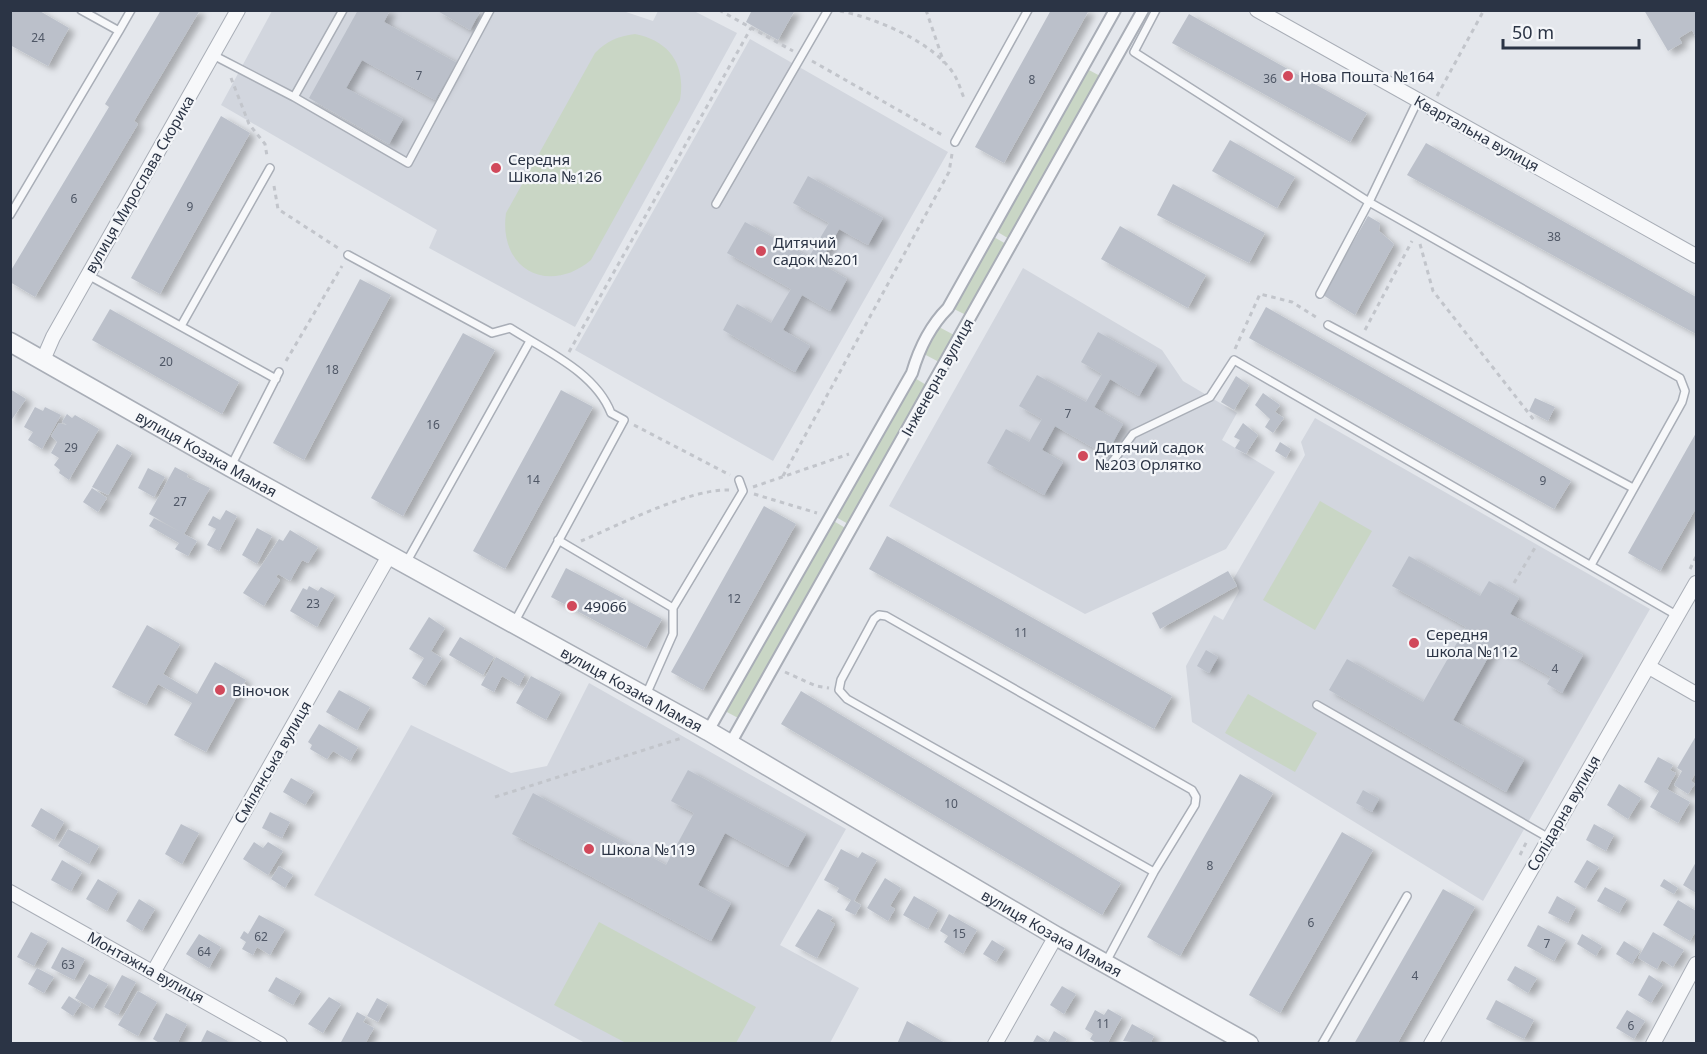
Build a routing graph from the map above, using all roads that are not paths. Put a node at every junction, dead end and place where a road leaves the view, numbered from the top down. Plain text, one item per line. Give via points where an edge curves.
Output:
1 (81, 10) edge
2 (131, 10) edge
3 (238, 10) edge
4 (343, 10) edge
5 (490, 10) edge
6 (828, 10) edge
7 (1028, 10) edge
8 (1115, 10) edge
9 (1143, 10) edge
10 (1156, 10) edge
11 (1257, 10) edge
12 (119, 31) junction
13 (213, 55) junction
14 (294, 97) junction
15 (1418, 99) junction
16 (955, 142) road end
17 (270, 168) road end
18 (1369, 202) junction
19 (716, 204) dead end
20 (10, 215) edge
21 (348, 255) road end
22 (1696, 256) edge
23 (88, 275) junction
24 (1320, 294) dead end
25 (1328, 325) road end
26 (181, 326) junction
27 (530, 341) junction
28 (10, 342) edge
29 (43, 360) junction
30 (1110, 465) dead end
31 (230, 467) junction
32 (739, 480) road end
33 (1633, 488) junction
34 (558, 540) junction
35 (390, 554) junction
36 (406, 563) junction
37 (1592, 565) junction
38 (1696, 583) edge
39 (673, 608) junction
40 (1678, 616) junction
41 (514, 623) junction
42 (1649, 667) junction
43 (1696, 693) edge
44 (645, 696) junction
45 (1317, 705) dead end
46 (708, 731) junction
47 (730, 744) junction
48 (1549, 837) junction
49 (1154, 872) junction
50 (10, 892) edge
51 (1407, 896) dead end
52 (1056, 936) junction
53 (1106, 963) junction
54 (1696, 964) edge
55 (154, 970) junction
56 (274, 1042) edge
57 (995, 1044) edge
58 (1249, 1044) edge
59 (1322, 1044) edge
60 (1431, 1044) edge
61 (1653, 1044) edge

1 - 12 lane
2 - 12 lane
3 - 13 street, вулиця Мирослава Скорика
4 - 14 lane
5 - 14 lane via 408,163
6 - 19 lane
7 - 16 lane
8 - 46 street, Інженерна вулиця
9 - 47 street, Інженерна вулиця
10 - 18 lane via 1134,52
11 - 15 street, Квартальна вулиця
12 - 20 lane
13 - 14 lane
13 - 23 street, вулиця Мирослава Скорика
15 - 18 lane
15 - 22 street, Квартальна вулиця
17 - 26 lane
18 - 24 lane
18 - 33 lane via 1680,378 1685,391 1682,402
21 - 27 lane via 492,333 510,328
23 - 26 lane
23 - 29 street, вулиця Мирослава Скорика
25 - 33 lane
26 - 31 lane via 277,376
27 - 34 lane via 576,369 607,402 611,413 624,420
27 - 36 lane
28 - 29 street, вулиця Козака Мамая
29 - 31 street, вулиця Козака Мамая
30 - 37 lane via 1133,434 1210,397 1234,360
31 - 35 street, вулиця Козака Мамая
32 - 39 lane via 743,491
33 - 37 lane
34 - 39 lane
34 - 41 lane
35 - 36 street, вулиця Козака Мамая
35 - 55 street, Смілянська вулиця
36 - 41 street, вулиця Козака Мамая
37 - 40 lane
38 - 40 street, Солідарна вулиця
39 - 44 lane via 674,634
40 - 42 street, Солідарна вулиця
41 - 44 street, вулиця Козака Мамая
42 - 43 street
42 - 48 street, Солідарна вулиця
44 - 46 street, вулиця Козака Мамая
45 - 48 lane
46 - 47 street, вулиця Козака Мамая
47 - 52 street, вулиця Козака Мамая
48 - 60 street, Солідарна вулиця
49 - 49 lane via 1195,805 1192,790 886,616 874,619 841,680 839,690 847,699
49 - 53 lane
50 - 55 street, Монтажна вулиця
51 - 59 lane
52 - 53 street, вулиця Козака Мамая
52 - 57 street
53 - 58 street, вулиця Козака Мамая
54 - 61 street
55 - 56 street, Монтажна вулиця

